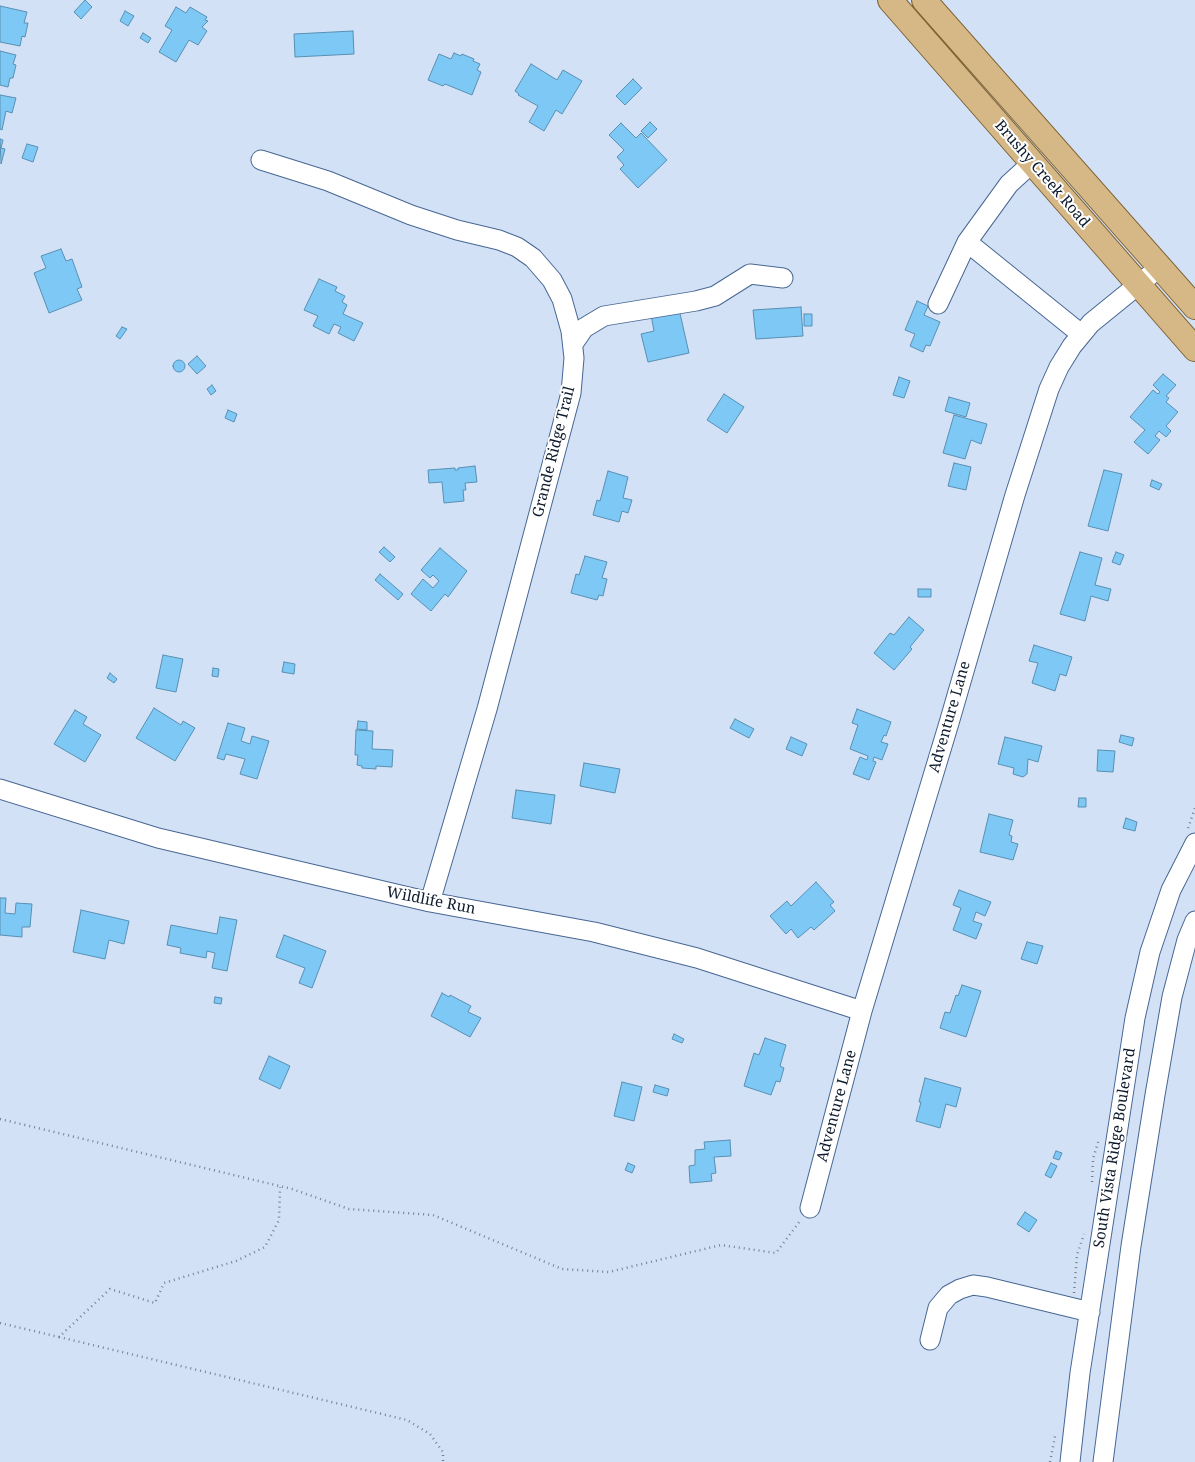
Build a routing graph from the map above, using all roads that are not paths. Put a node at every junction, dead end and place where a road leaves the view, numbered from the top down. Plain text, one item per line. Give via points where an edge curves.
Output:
1 (890, 0) edge
2 (924, 0) edge
3 (261, 160) dead end
4 (1032, 163) junction
5 (967, 242) junction
6 (1160, 267) junction
7 (783, 278) dead end
8 (1138, 284) junction
9 (938, 304) dead end
10 (1195, 308) edge
11 (1081, 334) junction
12 (573, 344) junction
13 (1195, 349) edge
14 (0, 789) edge
15 (1195, 843) edge
16 (430, 902) junction
17 (1195, 921) edge
18 (862, 1011) junction
19 (810, 1208) road end
20 (1090, 1312) junction
21 (930, 1340) dead end
22 (1070, 1462) edge
23 (1103, 1462) edge

1 - 4 main road, Brushy Creek Road
2 - 6 main road, Brushy Creek Road
3 - 12 street, Grande Ridge Trail via 328,181 411,215 517,247 533,258 552,280 566,310
4 - 5 street via 1009,184
4 - 8 main road, Brushy Creek Road
5 - 9 street
5 - 11 street
6 - 8 street, Adventure Lane
6 - 10 main road, Brushy Creek Road
7 - 12 street via 750,274 715,296 604,316 584,328
8 - 11 street, Adventure Lane
8 - 13 main road, Brushy Creek Road
11 - 18 street, Adventure Lane via 1049,389
12 - 16 street, Grande Ridge Trail via 571,393 487,709
14 - 16 street, Wildlife Run via 158,838
15 - 20 street, South Vista Ridge Boulevard via 1171,890 1150,952 1135,1018
16 - 18 street, Wildlife Run via 594,932 706,960
17 - 23 street, South Vista Ridge Boulevard via 1172,997 1155,1095 1131,1246
18 - 19 street, Adventure Lane
20 - 21 street via 973,1285 949,1295 938,1308
20 - 22 street, South Vista Ridge Boulevard

